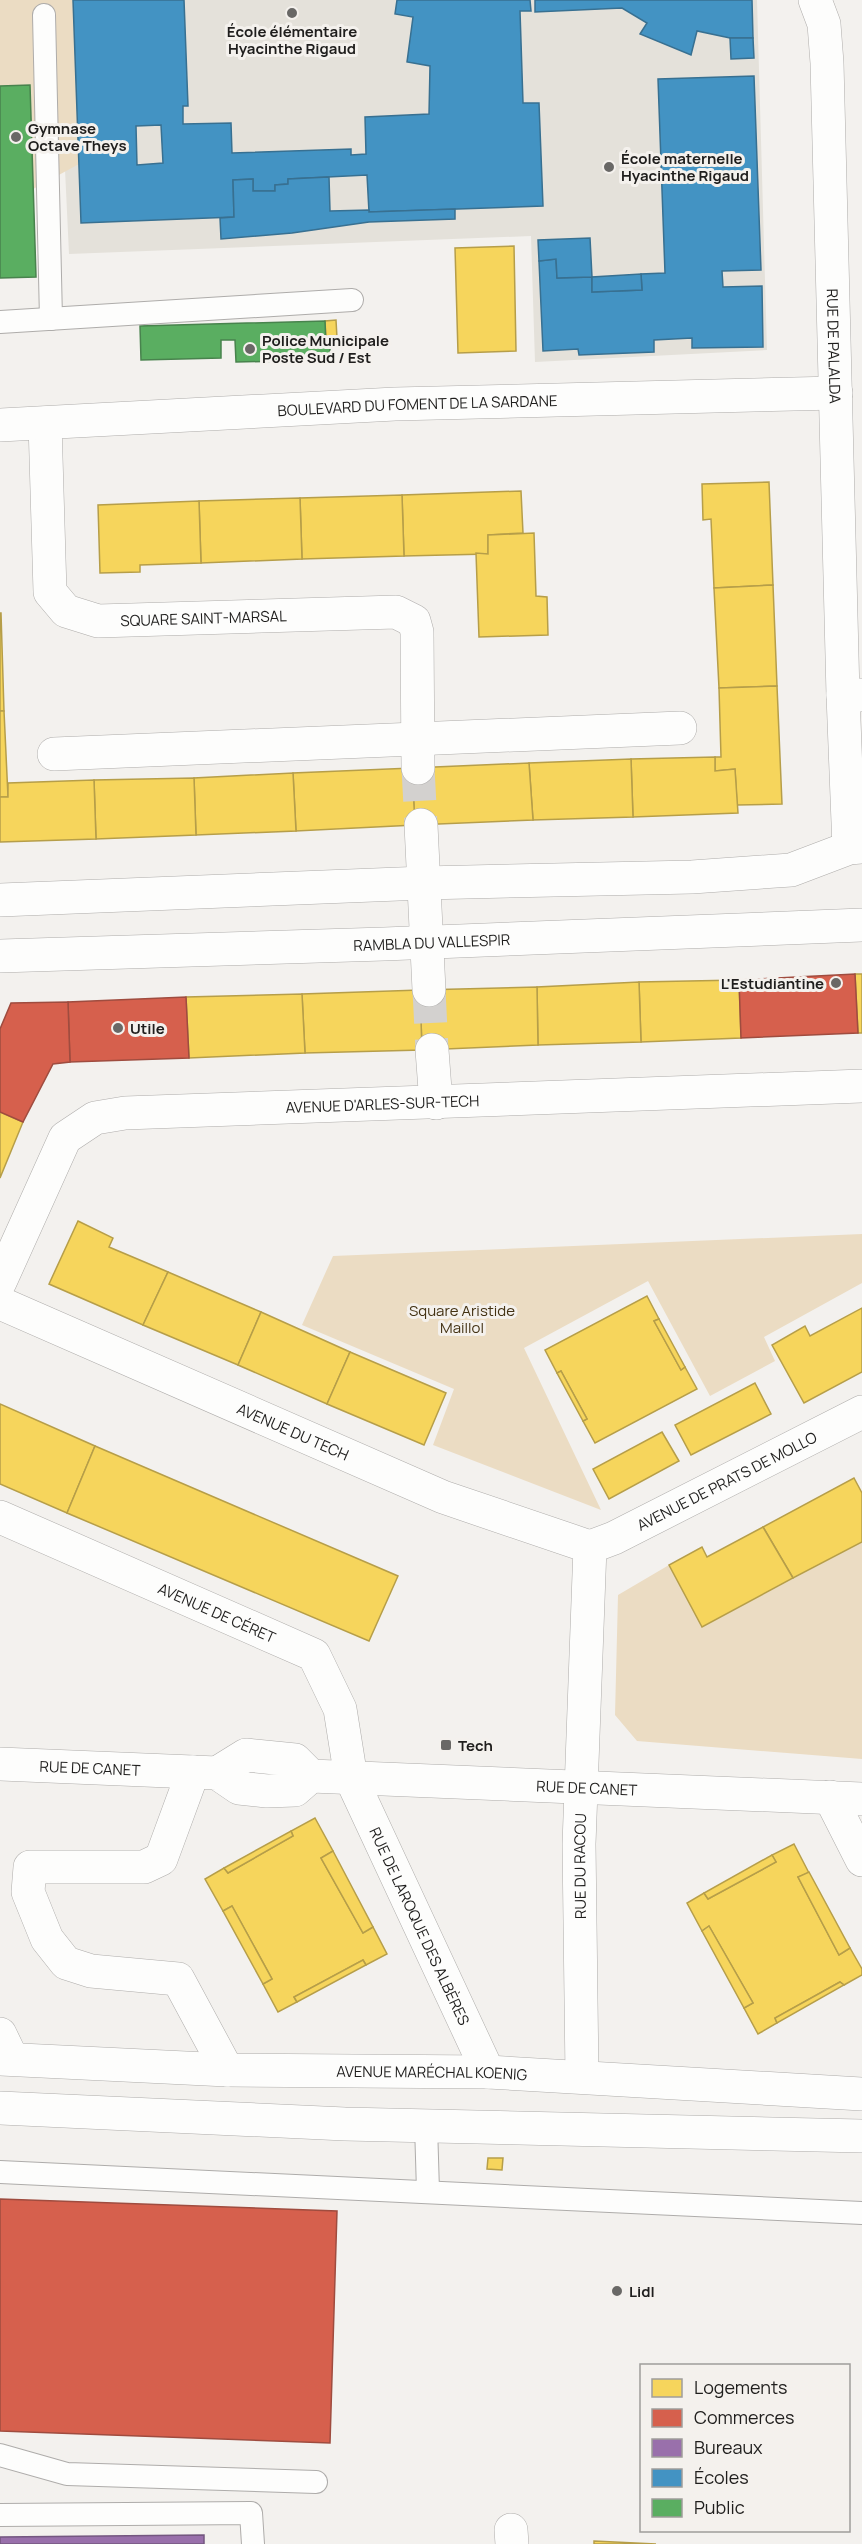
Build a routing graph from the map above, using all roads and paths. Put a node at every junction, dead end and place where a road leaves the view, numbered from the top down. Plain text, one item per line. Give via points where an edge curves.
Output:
1 (815, 0) edge
2 (44, 15) dead end
3 (848, 297) edge
4 (352, 300) dead end
5 (51, 319) junction
6 (0, 322) edge
7 (836, 393) junction
8 (45, 423) junction
9 (0, 425) edge
10 (852, 695) edge
11 (680, 728) dead end
12 (417, 753) junction
13 (54, 754) dead end
14 (421, 825) tunnel mouth
15 (856, 847) edge
16 (424, 883) junction
17 (0, 900) edge
18 (862, 925) edge
19 (427, 942) junction
20 (0, 956) edge
21 (429, 990) tunnel mouth
22 (432, 1050) tunnel mouth
23 (862, 1086) edge
24 (436, 1103) junction
25 (0, 1282) edge
26 (0, 1303) edge
27 (862, 1412) edge
28 (0, 1517) edge
29 (590, 1547) junction
30 (0, 1764) edge
31 (205, 1772) junction
32 (351, 1778) junction
33 (582, 1788) junction
34 (830, 1797) junction
35 (862, 1799) edge
36 (862, 1860) edge
37 (4, 2051) edge
38 (227, 2070) junction
39 (488, 2072) junction
40 (582, 2076) junction
41 (862, 2094) edge
42 (0, 2108) edge
43 (426, 2125) junction
44 (862, 2136) edge
45 (0, 2172) edge
46 (428, 2191) junction
47 (862, 2213) edge
48 (0, 2455) edge
49 (316, 2482) dead end
50 (0, 2515) edge
51 (253, 2544) edge

1 - 3 street, RUE DE PALALDA via 824,24
2 - 5 lane
3 - 7 street, RUE DE PALALDA
4 - 5 lane
5 - 6 lane
7 - 8 street, BOULEVARD DU FOMENT DE LA SARDANE via 395,404
7 - 10 street, RUE DE PALALDA
8 - 9 street, BOULEVARD DU FOMENT DE LA SARDANE
8 - 12 street, SQUARE SAINT-MARSAL via 50,592 66,611 98,621 396,612 414,621 417,632
10 - 15 street, RUE DE PALALDA
11 - 12 street
12 - 13 street
14 - 16 street
15 - 16 street via 791,870 692,877
16 - 17 street
16 - 19 street
18 - 19 street, RAMBLA DU VALLESPIR
19 - 20 street, RAMBLA DU VALLESPIR
19 - 21 street
22 - 24 street
23 - 24 street, AVENUE D'ARLES-SUR-TECH
24 - 25 street, AVENUE D'ARLES-SUR-TECH via 125,1113 95,1118 65,1138
26 - 29 street, AVENUE DU TECH via 443,1497
27 - 29 street, AVENUE DE PRATS DE MOLLO
28 - 32 street, AVENUE DE CÉRET via 314,1655 340,1709
29 - 33 street, RUE DU RACOU
30 - 31 street, RUE DE CANET
31 - 32 street, RUE DE CANET via 239,1788 267,1791 295,1790 311,1776
31 - 38 street via 161,1859 144,1867 30,1867 28,1892 47,1939 66,1963 91,1971 178,1979
32 - 33 street, RUE DE CANET
32 - 39 street, RUE DE LAROQUE DES ALBÈRES
33 - 34 street, RUE DE CANET
33 - 40 street, RUE DU RACOU
34 - 35 street, RUE DE CANET
34 - 36 street
37 - 38 street, AVENUE MARÉCHAL KOENIG
38 - 39 street, AVENUE MARÉCHAL KOENIG
39 - 40 street, AVENUE MARÉCHAL KOENIG
40 - 41 street, AVENUE MARÉCHAL KOENIG
42 - 43 street
43 - 44 street
43 - 46 lane
45 - 46 lane
46 - 47 lane
48 - 49 lane via 67,2474
50 - 51 lane via 251,2513

